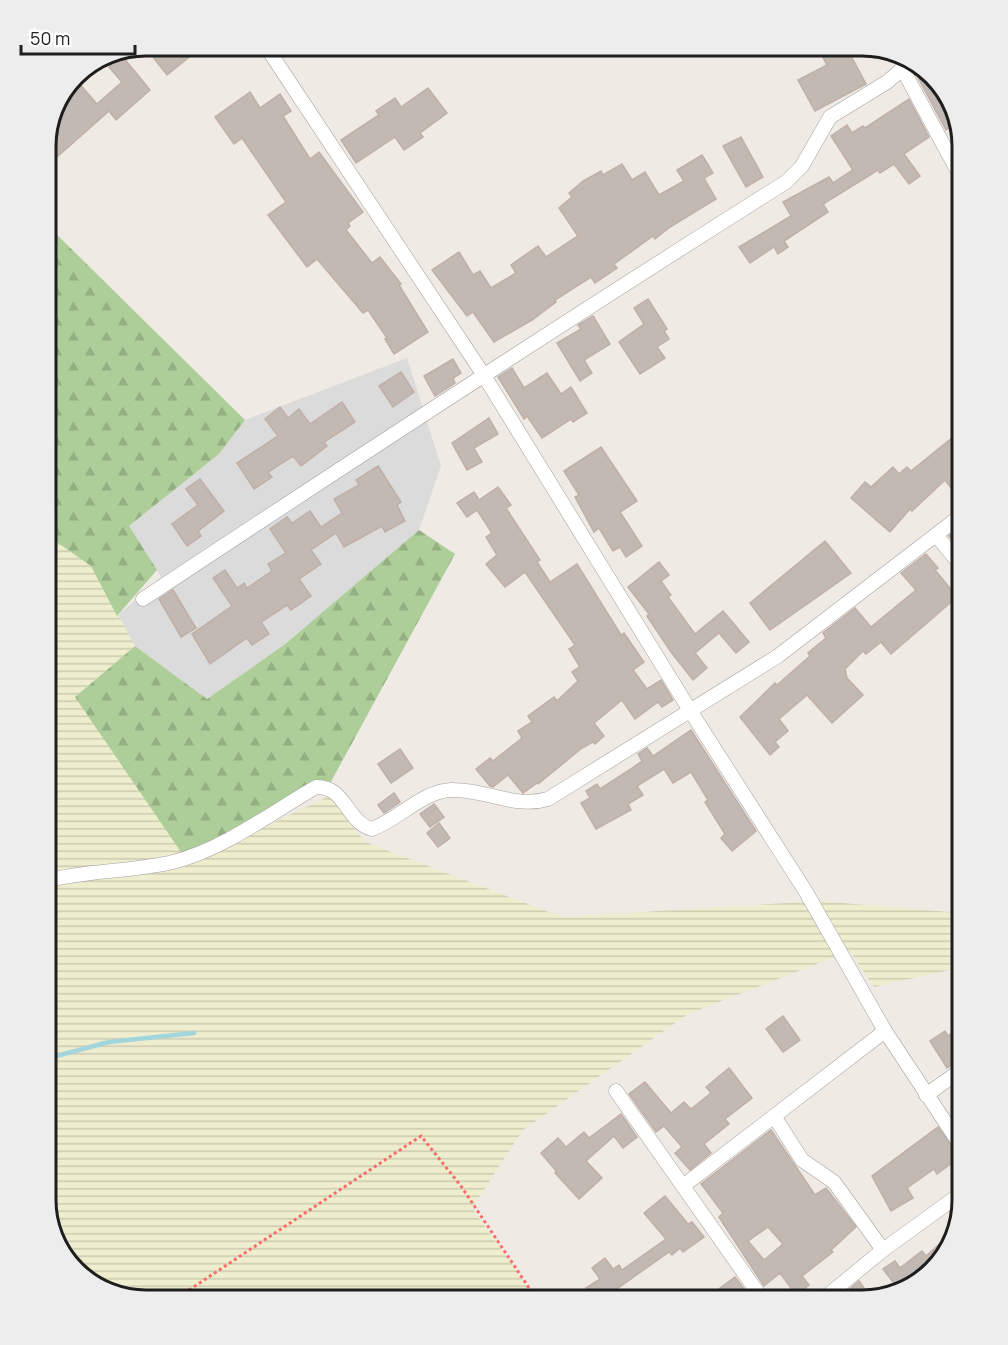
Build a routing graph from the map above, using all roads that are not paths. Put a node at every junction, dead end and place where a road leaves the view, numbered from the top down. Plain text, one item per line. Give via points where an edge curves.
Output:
1 (272, 56) edge
2 (902, 68) joint
3 (952, 161) edge
4 (483, 374) junction
5 (952, 523) edge
6 (936, 536) junction
7 (952, 555) edge
8 (143, 599) dead end
9 (691, 712) junction
10 (56, 880) edge
11 (885, 1031) junction
12 (952, 1077) edge
13 (616, 1091) dead end
14 (926, 1095) junction
15 (774, 1116) junction
16 (952, 1133) edge
17 (683, 1186) junction
18 (952, 1200) edge
19 (883, 1250) junction
20 (756, 1290) edge
21 (834, 1290) edge

1 - 4 street
2 - 3 street
2 - 4 street via 880,87 830,117 802,166 786,182
4 - 8 street
4 - 9 street
5 - 6 street
6 - 7 street
6 - 9 street via 778,656
9 - 10 street via 537,802 513,802 449,790 372,830 362,826 337,792 327,786 316,787 193,855 135,869
9 - 11 street via 793,870
11 - 14 street
11 - 15 street
12 - 14 street
13 - 17 street
14 - 16 street
15 - 17 street
15 - 19 street via 802,1160 834,1182
17 - 20 street
18 - 19 street
19 - 21 street

